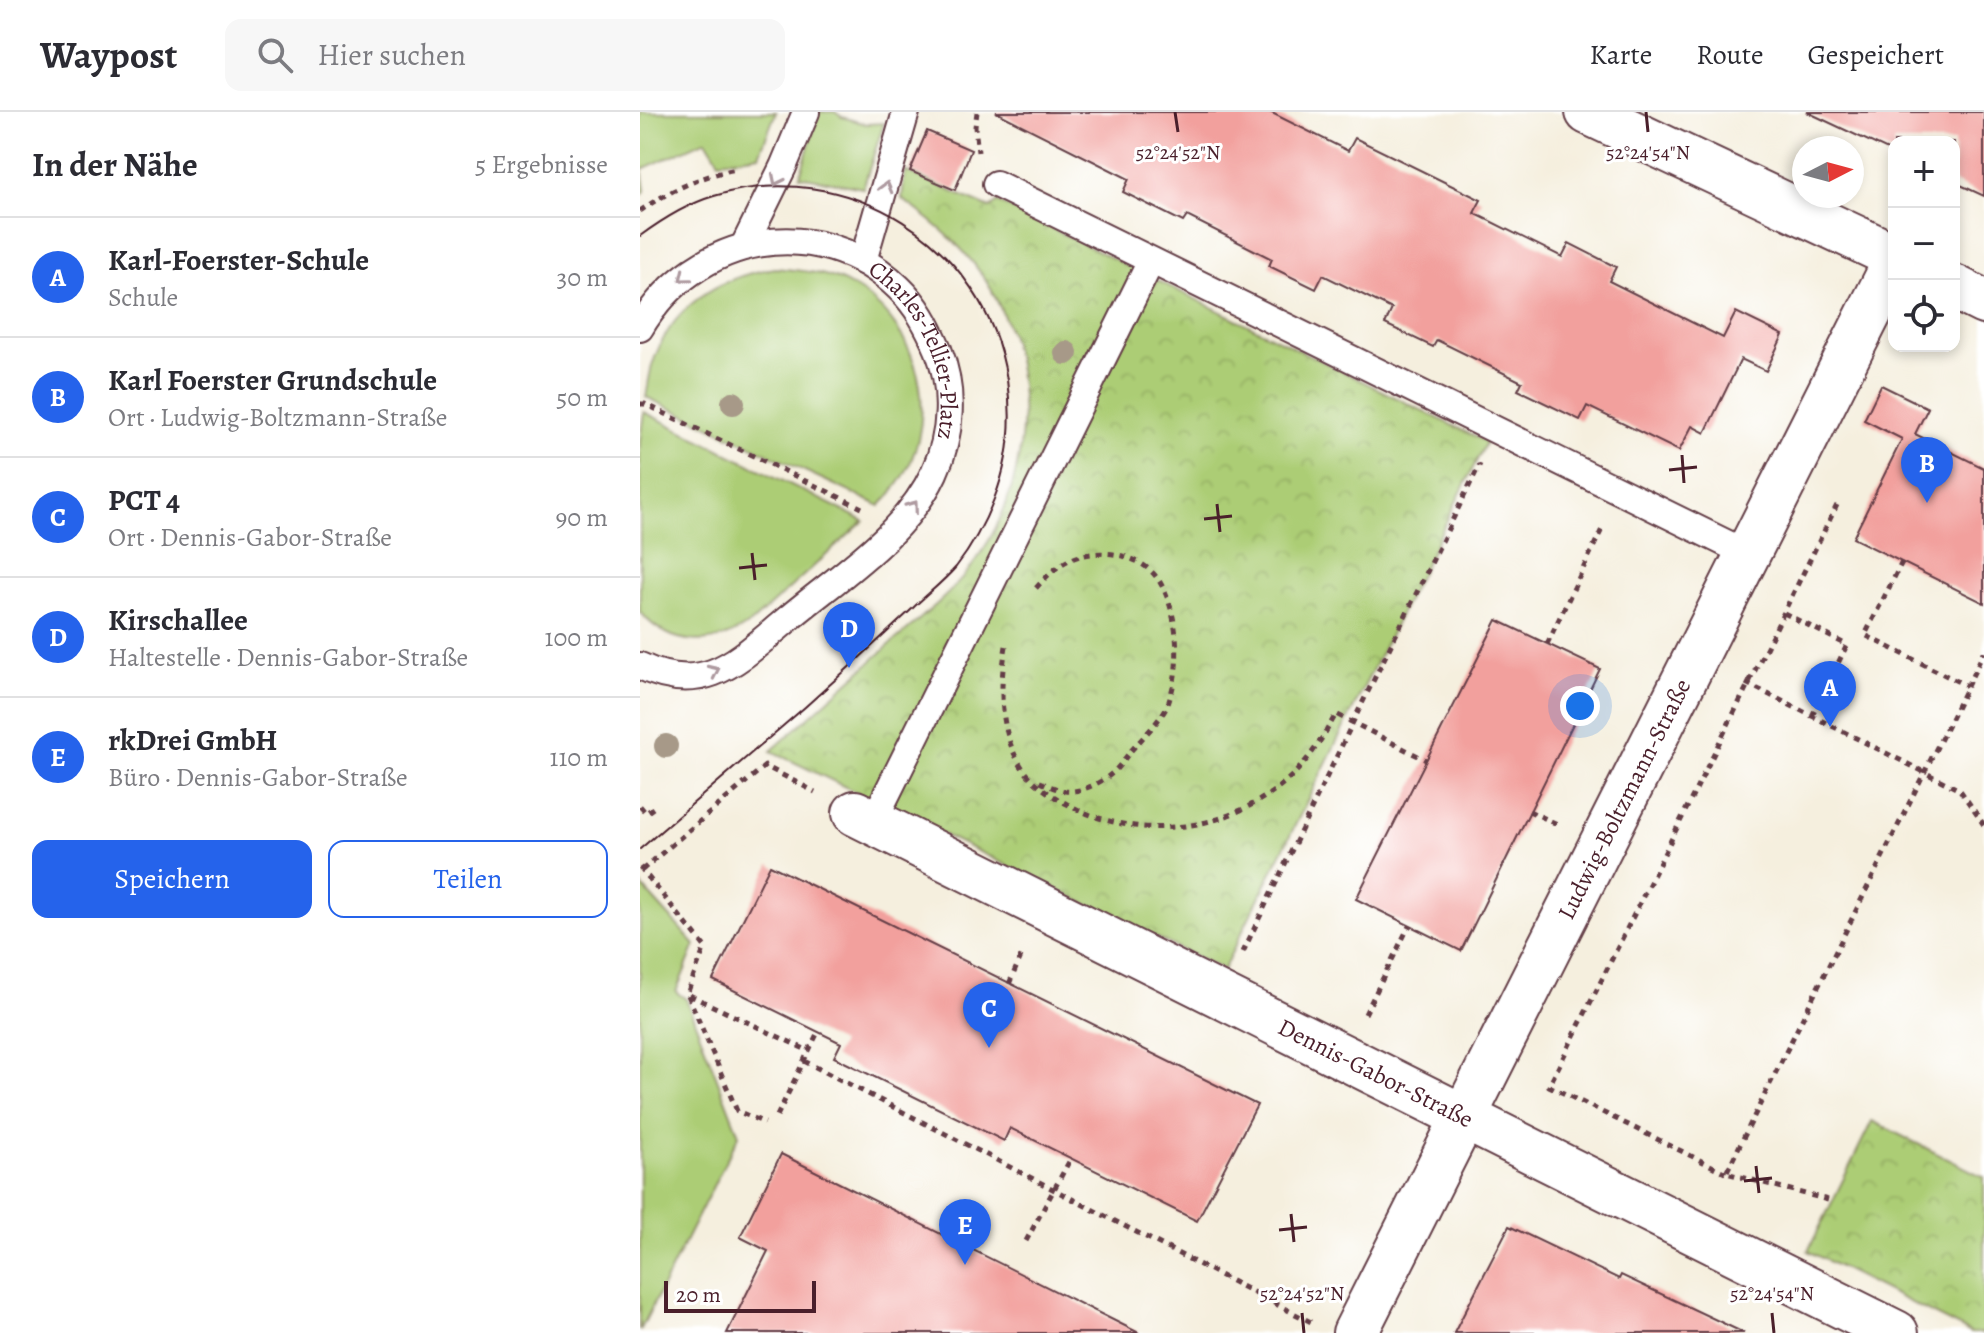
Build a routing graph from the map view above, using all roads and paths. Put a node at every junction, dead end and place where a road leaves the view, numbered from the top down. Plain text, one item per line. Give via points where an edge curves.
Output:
1 (806, 112) edge
2 (906, 112) edge
3 (1588, 112) edge
4 (783, 167) junction
5 (996, 184) dead end
6 (640, 211) edge
7 (744, 246) junction
8 (1888, 253) edge
9 (863, 261) junction
10 (1151, 261) junction
11 (1888, 276) edge
12 (1960, 290) edge
13 (1984, 302) edge
14 (640, 328) edge
15 (640, 404) edge
16 (1496, 431) junction
17 (1619, 492) junction
18 (1837, 505) dead end
19 (891, 534) junction
20 (1748, 554) junction
21 (1902, 562) dead end
22 (1031, 593) dead end
23 (1784, 613) junction
24 (1007, 639) dead end
25 (1547, 644) dead end
26 (1984, 652) edge
27 (640, 666) edge
28 (1734, 677) dead end
29 (1748, 684) junction
30 (1967, 686) junction
31 (1812, 716) junction
32 (1353, 722) junction
33 (1426, 760) dead end
34 (1925, 772) junction
35 (1031, 779) junction
36 (640, 806) edge
37 (653, 808) dead end
38 (864, 818) junction
39 (1984, 825) edge
40 (641, 869) edge
41 (1409, 926) dead end
42 (687, 994) junction
43 (1222, 995) junction
44 (818, 1032) dead end
45 (809, 1051) junction
46 (1344, 1056) junction
47 (804, 1061) junction
48 (777, 1116) dead end
49 (1464, 1117) junction
50 (765, 1123) dead end
51 (1071, 1158) dead end
52 (1726, 1173) junction
53 (1053, 1190) junction
54 (1828, 1200) dead end
55 (1026, 1241) dead end
56 (1339, 1331) edge
57 (1896, 1333) edge

1 - 4 lane
9 -> 2 lane
3 - 8 street
4 - 6 path via 754,166 707,177
4 -> 7 lane
5 - 10 lane
7 - 9 lane, Charles-Tellier-Platz via 794,241
7 -> 14 lane, Charles-Tellier-Platz via 680,279
19 -> 9 lane, Charles-Tellier-Platz via 934,473 946,434 948,386 928,325 899,288
10 - 16 lane
10 - 38 lane
11 - 20 street, Ludwig-Boltzmann-Straße
12 - 13 street
15 - 19 path via 873,513
16 - 17 lane
16 - 32 path
17 - 20 lane
17 - 25 path
18 - 23 path
27 -> 19 lane, Charles-Tellier-Platz via 682,678 703,677 734,663
20 - 49 street, Ludwig-Boltzmann-Straße
21 - 30 path via 1865,635
22 - 35 path via 1075,558 1125,556 1145,566 1160,583 1177,649 1167,708 1110,775 1066,792
23 - 29 path
23 - 31 path via 1847,645
24 - 35 path via 1002,698 1006,729 1015,757
26 - 30 path
28 - 29 path
29 - 31 path
29 - 52 path via 1549,1086
30 - 34 path
31 - 34 path
32 - 33 path
32 - 35 path via 1336,714 1302,766 1254,804 1186,827 1145,828 1108,821 1054,797
32 - 43 path
34 - 39 path via 1960,790
34 - 52 path
36 - 37 path via 646,813
38 - 40 path via 765,766
38 - 43 street, Dennis-Gabor-Straße
40 - 42 path via 705,947
41 - 46 path
42 - 45 path
42 - 50 path via 737,1111
43 - 46 street, Dennis-Gabor-Straße
44 - 45 path
45 - 47 path
46 - 49 street, Dennis-Gabor-Straße
47 - 48 path
47 - 53 path
49 - 56 street, Ludwig-Boltzmann-Straße
49 - 57 street, Dennis-Gabor-Straße
51 - 53 path
52 - 54 path
53 - 55 path
53 - 56 path

